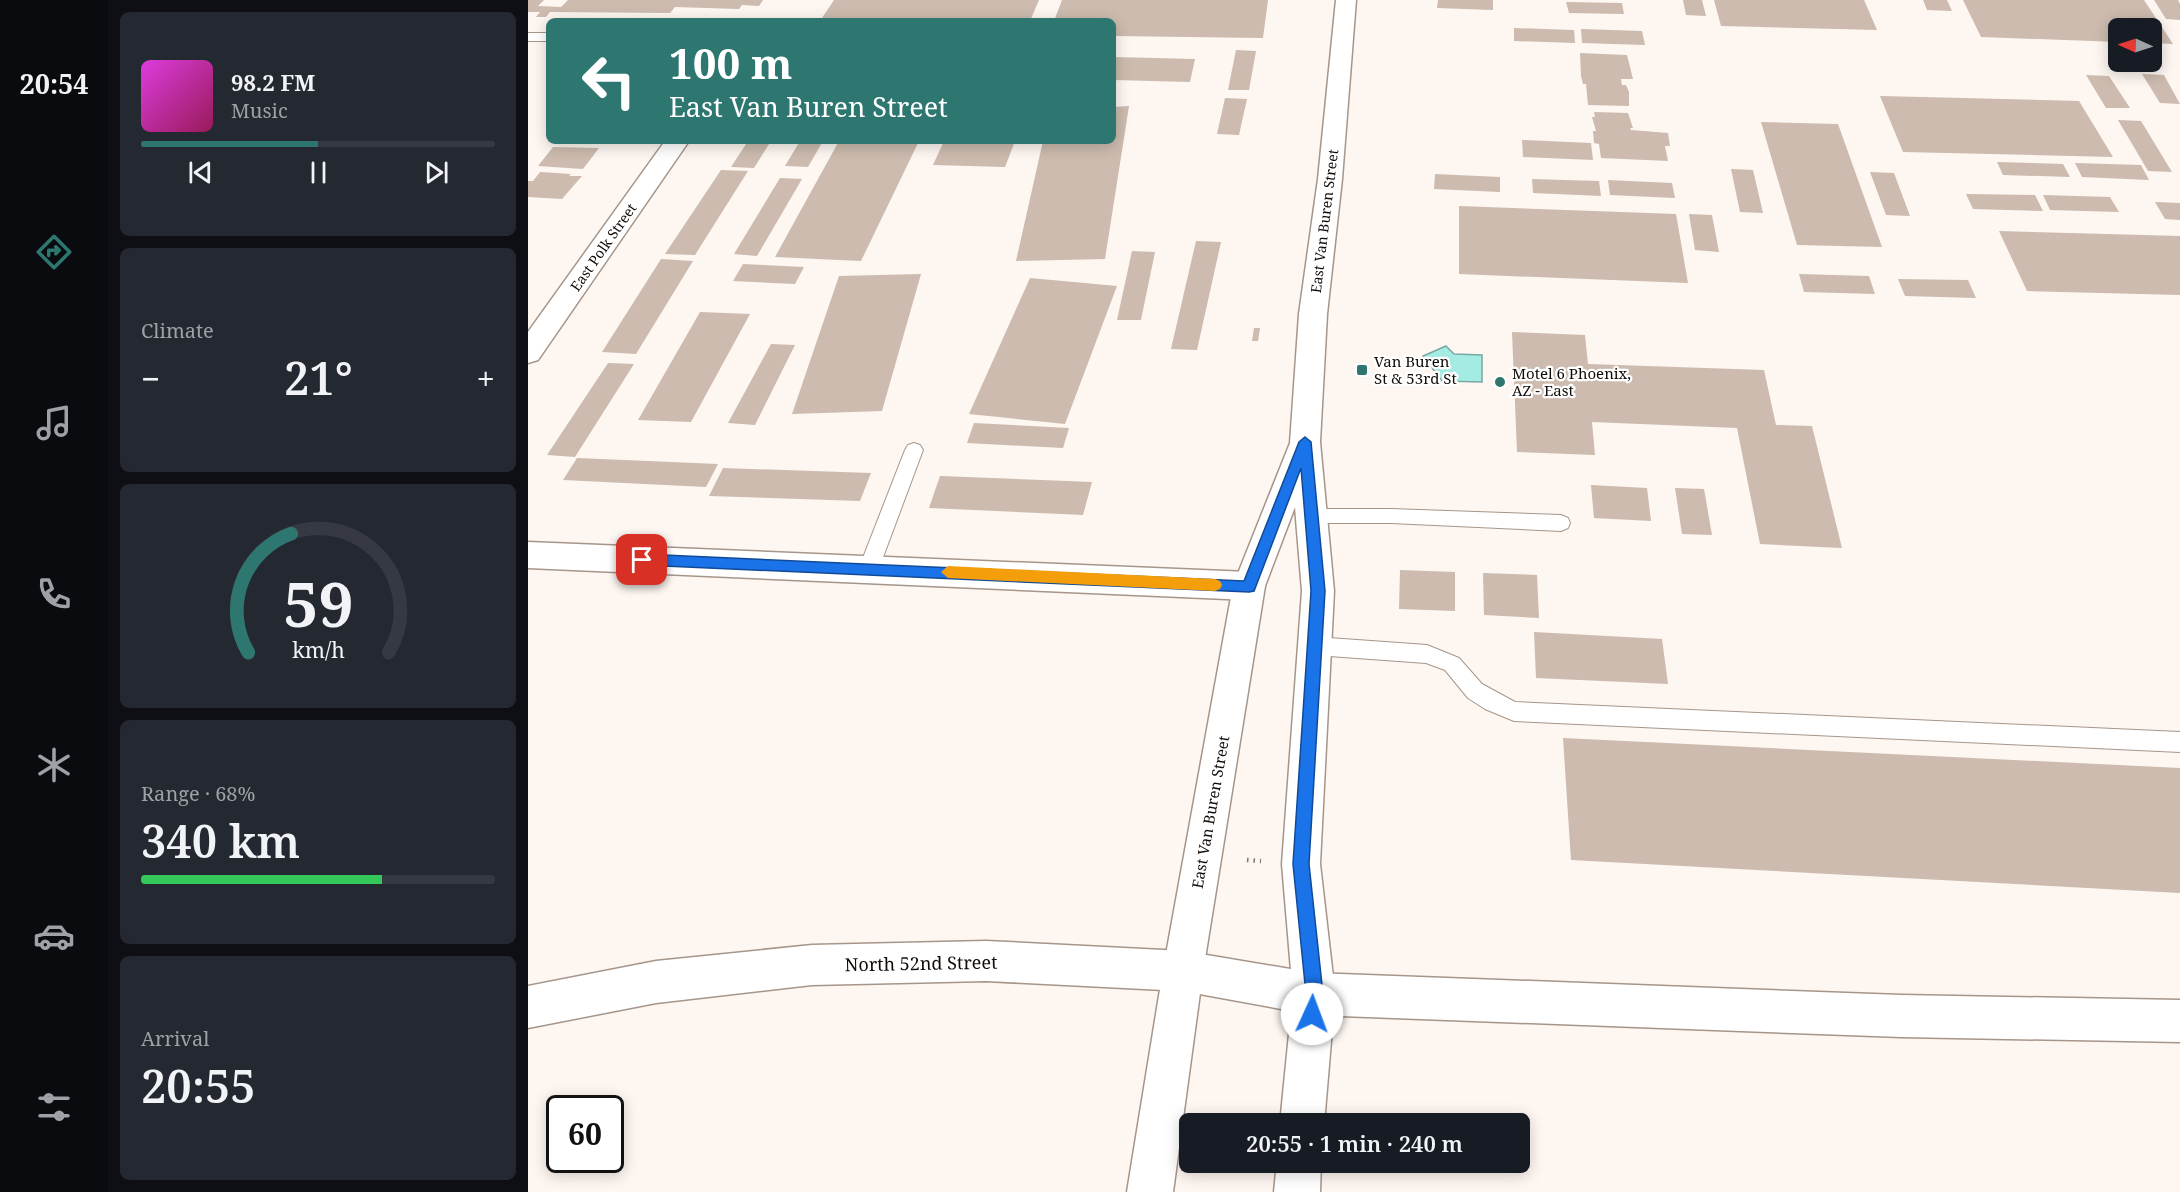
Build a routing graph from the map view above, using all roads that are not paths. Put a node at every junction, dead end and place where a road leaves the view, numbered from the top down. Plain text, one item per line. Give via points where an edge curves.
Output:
1 (1346, 0) edge
2 (528, 37) edge
3 (546, 37) edge
4 (675, 144) edge
5 (528, 353) edge
6 (1305, 442) junction
7 (914, 450) dead end
8 (1311, 516) junction
9 (1561, 523) dead end
10 (528, 555) edge
11 (869, 568) junction
12 (1249, 586) junction
13 (1315, 646) junction
14 (2180, 742) edge
15 (1183, 972) junction
16 (1314, 994) junction
17 (528, 1007) edge
18 (2180, 1021) edge
19 (1303, 1113) edge
20 (1298, 1173) edge
21 (1150, 1192) edge
22 (1297, 1192) edge

1 - 6 main road, East Van Buren Street via 1313,314
2 - 3 lane
4 - 5 main road, East Polk Street
6 - 8 main road, East Van Buren Street
6 - 12 main road, East Van Buren Street
7 - 11 lane
8 - 9 lane
8 - 13 main road, East Van Buren Street via 1318,591
10 - 11 main road
11 - 12 main road
12 - 15 main road, East Van Buren Street
13 - 14 lane via 1427,654 1452,664 1474,691 1514,711
13 - 16 main road, East Van Buren Street via 1301,864
15 - 16 main road, North 52nd Street
15 - 17 main road, North 52nd Street via 986,961 812,965 656,982
15 - 21 main road, East Van Buren Street
16 - 18 main road, North 52nd Street via 1901,1016
16 - 19 main road, East Van Buren Street
20 - 22 main road

